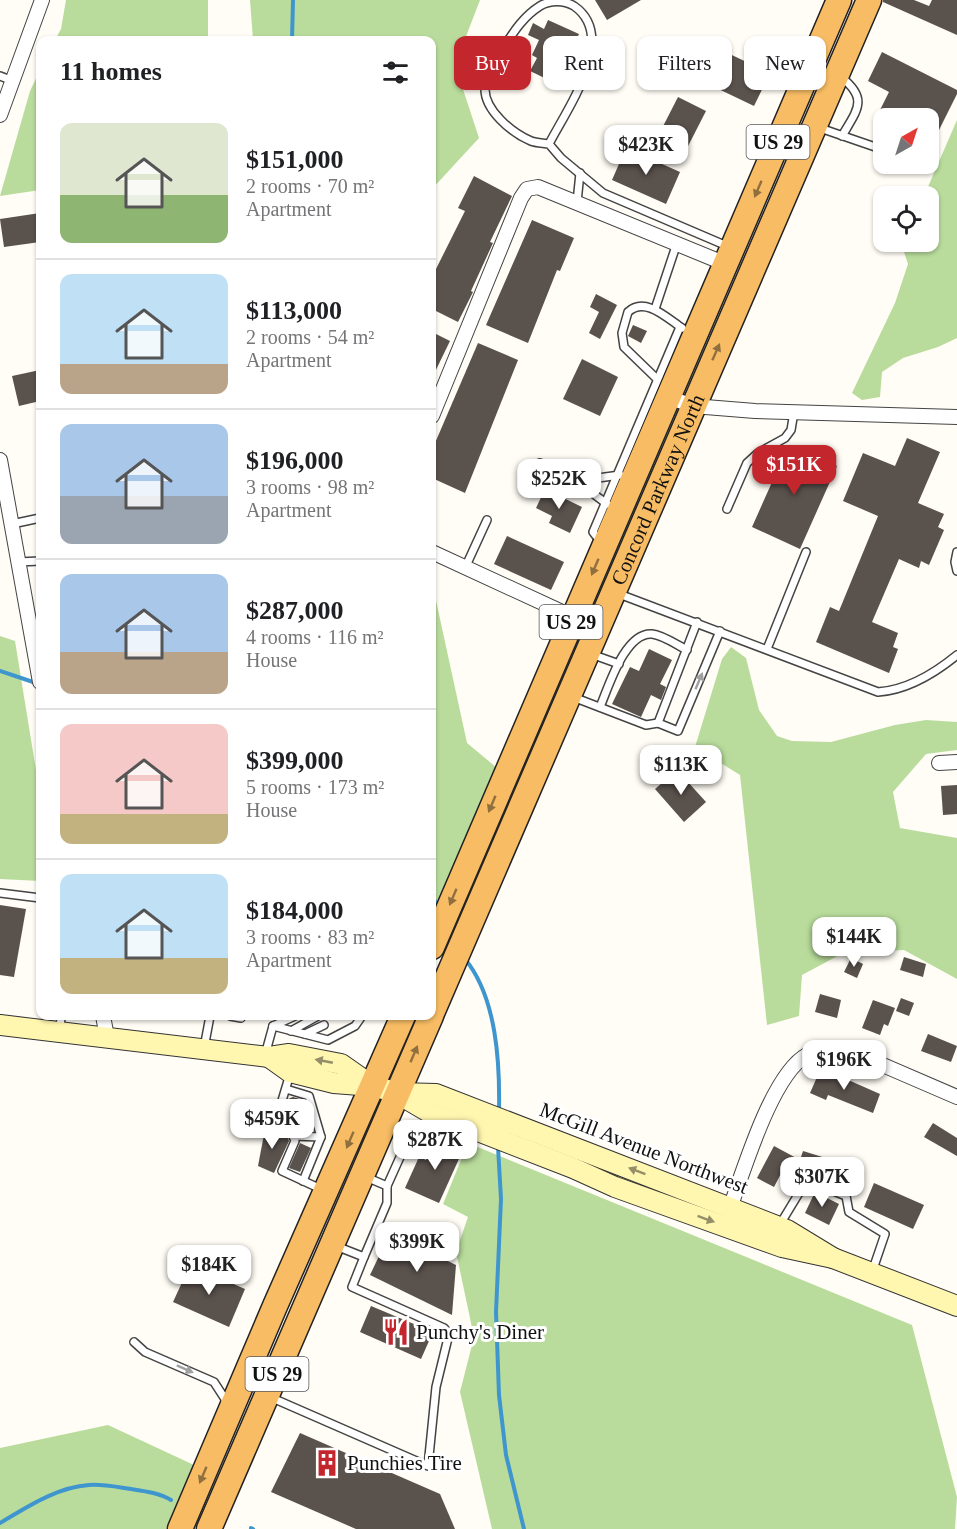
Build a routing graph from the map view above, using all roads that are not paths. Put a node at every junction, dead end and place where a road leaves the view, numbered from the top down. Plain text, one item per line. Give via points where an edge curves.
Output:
1 (42, 0) edge
2 (839, 0) edge
3 (869, 0) edge
4 (837, 74) junction
5 (6, 78) edge
6 (0, 115) edge
7 (815, 126) junction
8 (842, 136) junction
9 (549, 144) junction
10 (873, 146) edge
11 (580, 173) junction
12 (577, 202) junction
13 (677, 243) junction
14 (729, 256) junction
15 (655, 309) junction
16 (687, 331) junction
17 (662, 389) junction
18 (436, 406) edge
19 (693, 406) junction
20 (794, 412) junction
21 (957, 417) edge
22 (0, 460) edge
23 (540, 463) dead end
24 (626, 474) junction
25 (587, 483) junction
26 (612, 507) junction
27 (727, 509) dead end
28 (36, 519) edge
29 (487, 520) dead end
30 (12, 524) junction
31 (806, 552) dead end
32 (957, 552) edge
33 (436, 554) edge
34 (36, 561) edge
35 (18, 562) junction
36 (465, 568) junction
37 (957, 571) edge
38 (614, 592) junction
39 (573, 617) junction
40 (697, 622) junction
41 (720, 631) junction
42 (687, 650) junction
43 (767, 650) junction
44 (558, 653) junction
45 (587, 653) junction
46 (957, 655) edge
47 (36, 657) edge
48 (619, 664) junction
49 (569, 695) junction
50 (600, 707) junction
51 (658, 723) junction
52 (957, 762) edge
53 (939, 763) dead end
54 (502, 851) junction
55 (0, 893) edge
56 (36, 898) edge
57 (436, 938) edge
58 (436, 1003) edge
59 (104, 1020) edge
60 (209, 1020) edge
61 (286, 1020) edge
62 (311, 1020) edge
63 (359, 1020) edge
64 (401, 1020) edge
65 (428, 1020) edge
66 (60, 1023) edge
67 (0, 1025) edge
68 (324, 1025) dead end
69 (273, 1026) junction
70 (291, 1031) junction
71 (305, 1034) junction
72 (107, 1037) junction
73 (204, 1050) junction
74 (267, 1057) junction
75 (288, 1080) junction
76 (373, 1086) junction
77 (398, 1093) junction
78 (957, 1097) edge
79 (432, 1103) junction
80 (293, 1137) junction
81 (321, 1137) junction
82 (417, 1140) dead end
83 (573, 1168) junction
84 (362, 1176) junction
85 (303, 1181) junction
86 (387, 1186) junction
87 (326, 1194) junction
88 (703, 1196) junction
89 (730, 1208) junction
90 (778, 1227) junction
91 (332, 1244) junction
92 (364, 1257) junction
93 (833, 1257) junction
94 (872, 1272) junction
95 (957, 1306) edge
96 (134, 1342) dead end
97 (243, 1383) junction
98 (268, 1396) junction
99 (226, 1423) junction
100 (221, 1503) junction
101 (180, 1529) edge
102 (209, 1529) edge

1 - 5 street
2 -> 14 highway, Concord Parkway North / US 29
3 - 4 highway, Concord Parkway North / US 29
4 - 7 highway, Concord Parkway North / US 29
4 - 8 lane via 856,90 858,99 855,114
5 - 6 street
7 - 8 lane
19 -> 7 highway, Concord Parkway North / US 29
8 - 10 lane
9 - 9 lane via 589,64 593,42 590,23 580,11 570,3 555,0 526,16 513,32 489,72 485,89 496,115 531,141
9 - 11 lane
11 - 12 lane
11 - 14 lane via 603,193
12 - 13 street
12 - 18 street via 538,187 527,189
13 - 14 street
13 - 15 lane
14 - 16 highway, Concord Parkway North / US 29
15 - 16 lane
15 - 17 lane via 632,308 622,340
16 - 17 highway, Concord Parkway North / US 29
17 - 19 street
17 - 24 highway, Concord Parkway North / US 29
19 - 20 street
19 - 38 highway, Concord Parkway North / US 29
20 - 21 street
20 - 27 lane via 791,430 785,438 747,463
22 - 30 street
23 - 25 lane
24 - 25 lane
24 - 26 highway, Concord Parkway North / US 29
25 - 26 lane via 595,495
26 -> 39 highway, Concord Parkway North / US 29 via 606,541
28 - 30 lane
29 - 36 lane
30 - 35 street
31 - 43 lane
32 - 37 lane
33 - 36 street
34 - 35 lane
35 - 47 street
36 - 39 street
38 - 40 lane
38 - 45 highway, Concord Parkway North / US 29
39 - 44 highway, Concord Parkway North / US 29
40 - 41 lane
40 - 42 lane
41 - 43 lane
51 -> 41 lane via 678,731
42 - 48 lane via 654,634 639,635 627,646
42 - 51 lane
43 - 46 lane via 879,692 891,692 920,680
44 - 54 highway via 566,658 567,665 517,783
44 -> 57 highway, Concord Parkway North / US 29
45 - 48 lane
45 - 49 highway, Concord Parkway North / US 29
48 - 50 lane
49 - 50 lane
49 - 54 highway, Concord Parkway North / US 29
50 - 51 lane via 646,725
52 - 53 street
54 - 58 highway, Concord Parkway North / US 29
55 - 56 lane
59 - 72 street
60 - 73 lane
61 - 69 lane
62 - 70 lane
63 - 71 lane via 328,1040
64 - 76 highway, US 29
77 -> 65 highway, Concord Parkway North / US 29
66 - 67 main road
66 - 72 main road
68 - 71 lane
69 - 70 lane
69 - 74 lane
70 - 71 lane
72 - 73 main road
73 - 74 main road
74 - 75 main road
76 -> 74 main road via 340,1064 289,1054
75 - 76 main road
75 - 80 lane via 281,1104
75 - 81 lane via 309,1096
76 - 77 main road, McGill Avenue Northwest
76 -> 87 highway, US 29
77 - 79 main road, McGill Avenue Northwest
77 - 84 highway, Concord Parkway North / US 29
78 - 89 street via 848,1050 820,1050 807,1055 797,1062 772,1099
79 - 83 main road, McGill Avenue Northwest via 544,1158
88 -> 79 main road, McGill Avenue Northwest via 554,1139
80 - 81 lane
80 - 85 lane via 295,1141 282,1171
81 - 85 lane
82 - 86 lane via 405,1146
83 - 88 main road via 686,1202
83 -> 93 main road, McGill Avenue Northwest via 782,1247
84 - 86 lane
84 - 91 highway, Concord Parkway North / US 29
85 - 87 lane
86 - 92 lane via 387,1203
87 - 97 highway, US 29
87 - 98 highway via 319,1239 267,1373
88 - 89 main road, McGill Avenue Northwest
89 - 90 main road, McGill Avenue Northwest
90 - 93 main road, McGill Avenue Northwest
90 - 94 lane via 802,1188 816,1184 846,1196 849,1212 885,1234
91 - 92 lane
91 - 98 highway, Concord Parkway North / US 29
92 - 98 lane via 351,1287 444,1328 449,1334 436,1387 428,1466
93 - 94 main road
94 - 95 main road
96 -> 99 lane via 145,1352 214,1382 225,1399
97 - 99 highway, US 29
97 - 100 highway via 249,1402 224,1472
98 - 100 highway, Concord Parkway North / US 29
99 -> 101 highway, US 29
100 - 102 highway, Concord Parkway North / US 29

